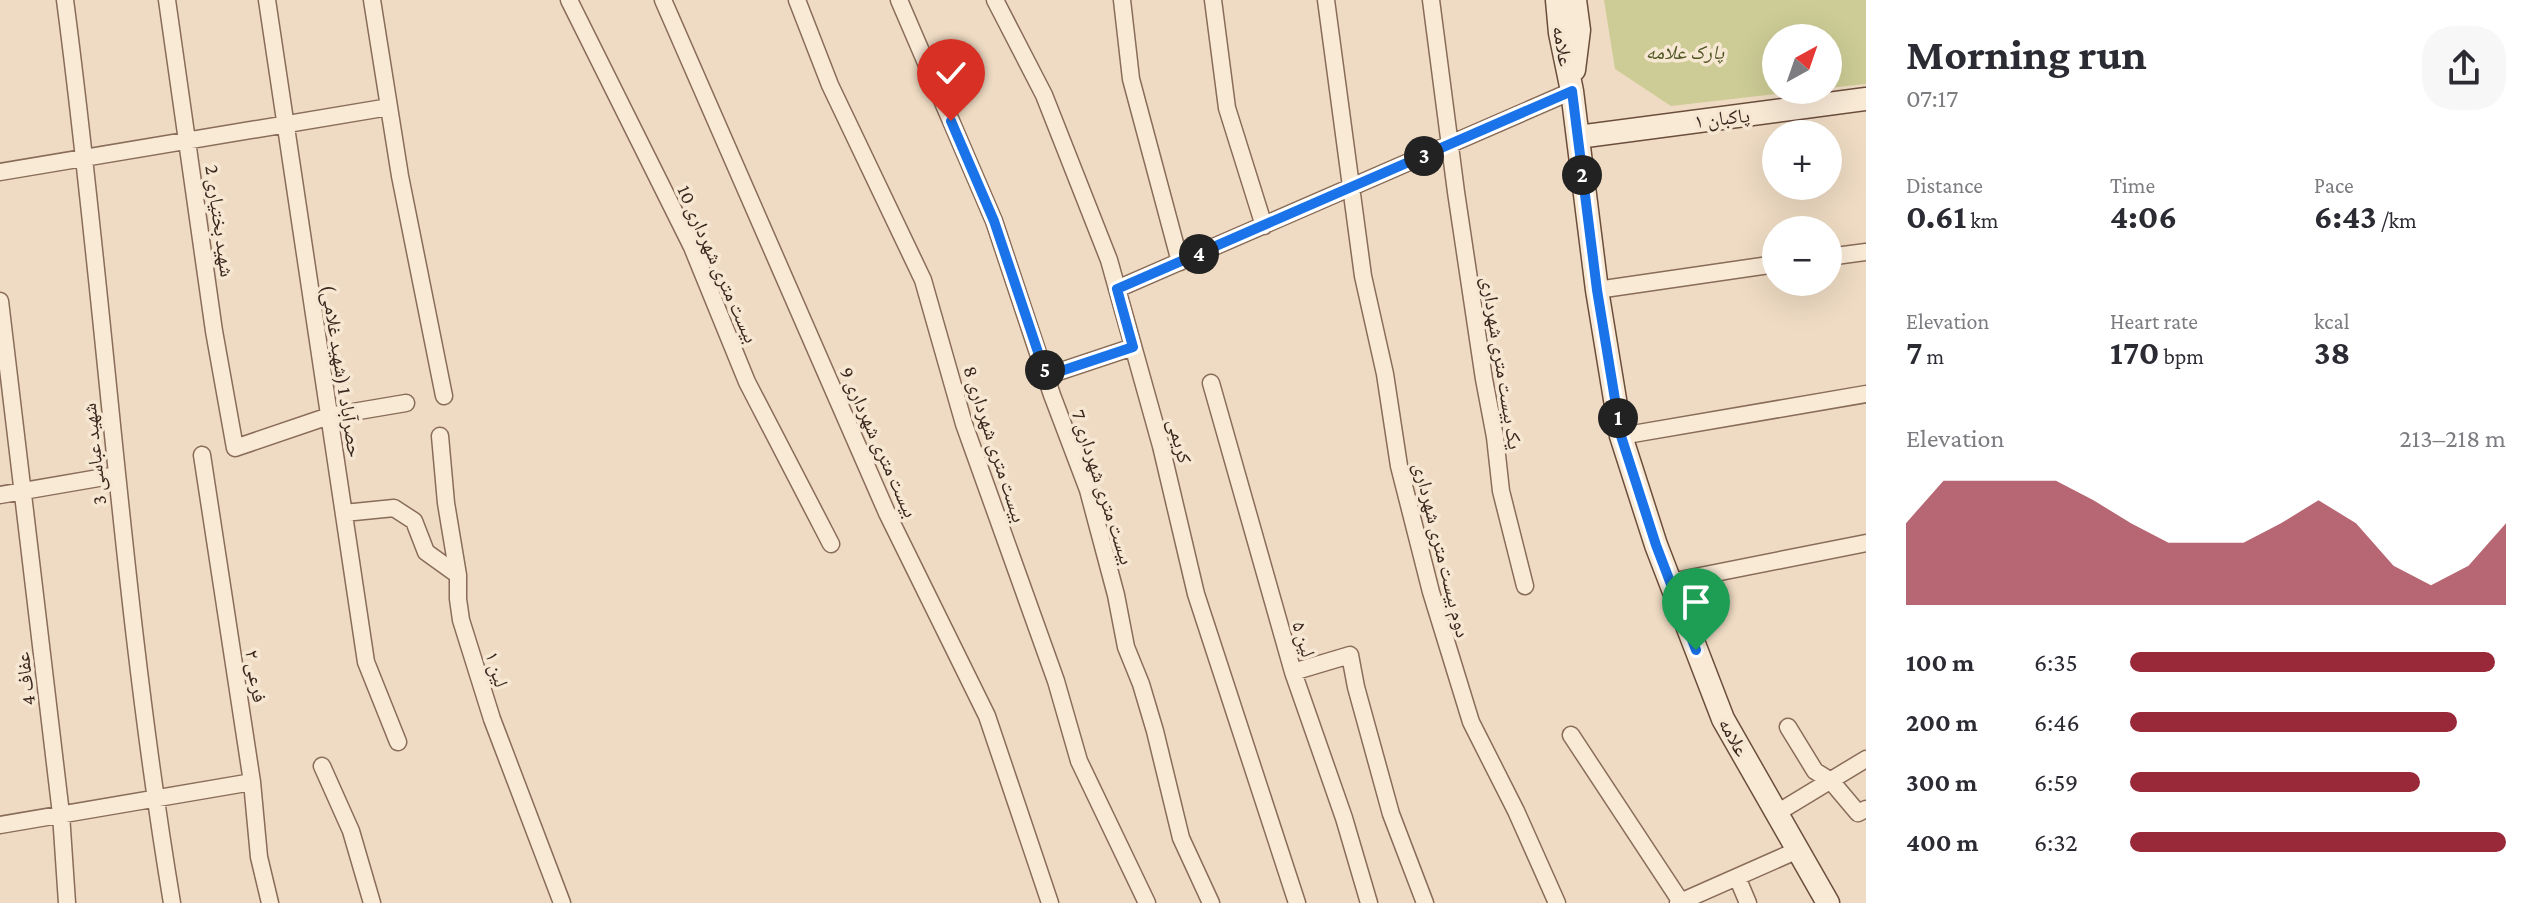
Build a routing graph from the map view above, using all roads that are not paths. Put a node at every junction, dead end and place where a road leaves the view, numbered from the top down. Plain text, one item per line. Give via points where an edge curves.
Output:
1 (65, 0) edge
2 (167, 0) edge
3 (267, 0) edge
4 (372, 0) edge
5 (569, 0) edge
6 (663, 0) edge
7 (797, 0) edge
8 (899, 0) edge
9 (995, 0) edge
10 (1122, 0) edge
11 (1213, 0) edge
12 (1326, 0) edge
13 (1431, 0) edge
14 (1557, 0) edge
15 (1575, 0) edge
16 (1572, 91) junction
17 (1866, 99) edge
18 (389, 107) junction
19 (285, 124) junction
20 (1578, 137) junction
21 (189, 140) junction
22 (1450, 145) junction
23 (86, 157) junction
24 (0, 172) edge
25 (1351, 188) junction
26 (1264, 226) junction
27 (1866, 252) edge
28 (1842, 255) edge
29 (1180, 262) junction
30 (1762, 266) edge
31 (1117, 289) junction
32 (1597, 290) junction
33 (0, 301) edge
34 (1133, 347) junction
35 (1046, 376) junction
36 (1211, 383) dead end
37 (1866, 394) edge
38 (444, 396) dead end
39 (406, 403) dead end
40 (329, 416) junction
41 (440, 436) dead end
42 (1621, 436) junction
43 (202, 455) dead end
44 (116, 475) junction
45 (23, 491) junction
46 (0, 495) edge
47 (344, 513) junction
48 (1866, 543) edge
49 (831, 544) dead end
50 (458, 575) junction
51 (1670, 582) junction
52 (1525, 586) dead end
53 (1293, 672) junction
54 (1788, 727) dead end
55 (1571, 735) dead end
56 (398, 742) dead end
57 (1866, 759) edge
58 (322, 766) dead end
59 (1831, 781) junction
60 (252, 782) junction
61 (155, 799) junction
62 (1866, 809) edge
63 (1777, 813) junction
64 (61, 814) junction
65 (0, 825) edge
66 (1798, 850) junction
67 (1737, 877) junction
68 (1680, 902) edge
69 (67, 903) edge
70 (172, 903) edge
71 (270, 903) edge
72 (372, 903) edge
73 (562, 903) edge
74 (1050, 903) edge
75 (1147, 903) edge
76 (1211, 903) edge
77 (1297, 903) edge
78 (1369, 903) edge
79 (1425, 903) edge
80 (1557, 903) edge
81 (1748, 903) edge
82 (1828, 903) edge

1 - 23 street, شهید عباسی 3
2 - 21 street, شهید بختیاری 2
3 - 19 street, حصرآباد 1 (شهید غلامی)
4 - 18 street
5 - 49 street, بیست متری شهرداری 10 via 692,247 747,382
6 - 74 street, بیست متری شهرداری 9 via 887,513 987,716
7 - 75 street, بیست متری شهرداری 8 via 830,85 923,280 964,424 1056,681 1079,761
8 - 35 street, بیست متری شهرداری 7 via 994,221
9 - 31 street, کریمی via 1044,95
10 - 29 street via 1131,79
11 - 26 street via 1227,108
12 - 25 street, دوم بیست متری شهرداری
13 - 22 street, یک بیست متری شهرداری
14 - 16 street, علامه
15 - 16 street, علامه via 1579,30
16 - 20 street, علامه
16 - 22 street
17 - 20 street, پاکبان ۱
18 - 19 street
18 - 38 street
19 - 21 street
19 - 40 street, حصرآباد 1 (شهید غلامی)
20 - 32 street, علامه
21 - 23 street
21 - 40 street, شهید بختیاری 2 via 235,448
22 - 25 street
22 - 52 street, یک بیست متری شهرداری via 1501,491
23 - 24 street
23 - 44 street, شهید عباسی 3
25 - 26 street
25 - 80 street, دوم بیست متری شهرداری via 1399,466 1455,679
26 - 29 street
27 - 28 street
29 - 31 street
30 - 32 street
31 - 34 street, کریمی
32 - 42 street, علامه
33 - 45 street, عفاف 4
34 - 35 street
34 - 77 street, کریمی via 1196,594
35 - 76 street, بیست متری شهرداری 7 via 1088,490 1181,838
36 - 53 street, لین ۵
37 - 42 street
39 - 40 street
40 - 47 street, حصرآباد 1 (شهید غلامی)
41 - 50 street, لین ۱
42 - 51 street, علامه
43 - 60 street, ۲ فرعی
44 - 45 street
44 - 61 street, شهید عباسی 3
45 - 46 street
45 - 64 street, عفاف 4
47 - 50 street via 394,508 414,521 426,552
47 - 56 street, حصرآباد 1 (شهید غلامی) via 366,662
48 - 51 street
50 - 73 street, لین ۱ via 461,620 481,686
51 - 63 street, علامه via 1723,719
53 - 78 street, لین ۵
53 - 79 street via 1350,655 1391,814
54 - 59 street via 1815,771
55 - 68 street
57 - 59 street
58 - 72 street via 351,831
59 - 62 street via 1858,813
59 - 63 street
60 - 61 street
60 - 71 street, ۲ فرعی via 257,844
61 - 64 street
61 - 70 street, شهید عباسی 3
63 - 66 street, علامه
64 - 65 street
64 - 69 street, عفاف 4
66 - 67 street
66 - 82 street, علامه
67 - 68 street
67 - 81 street

